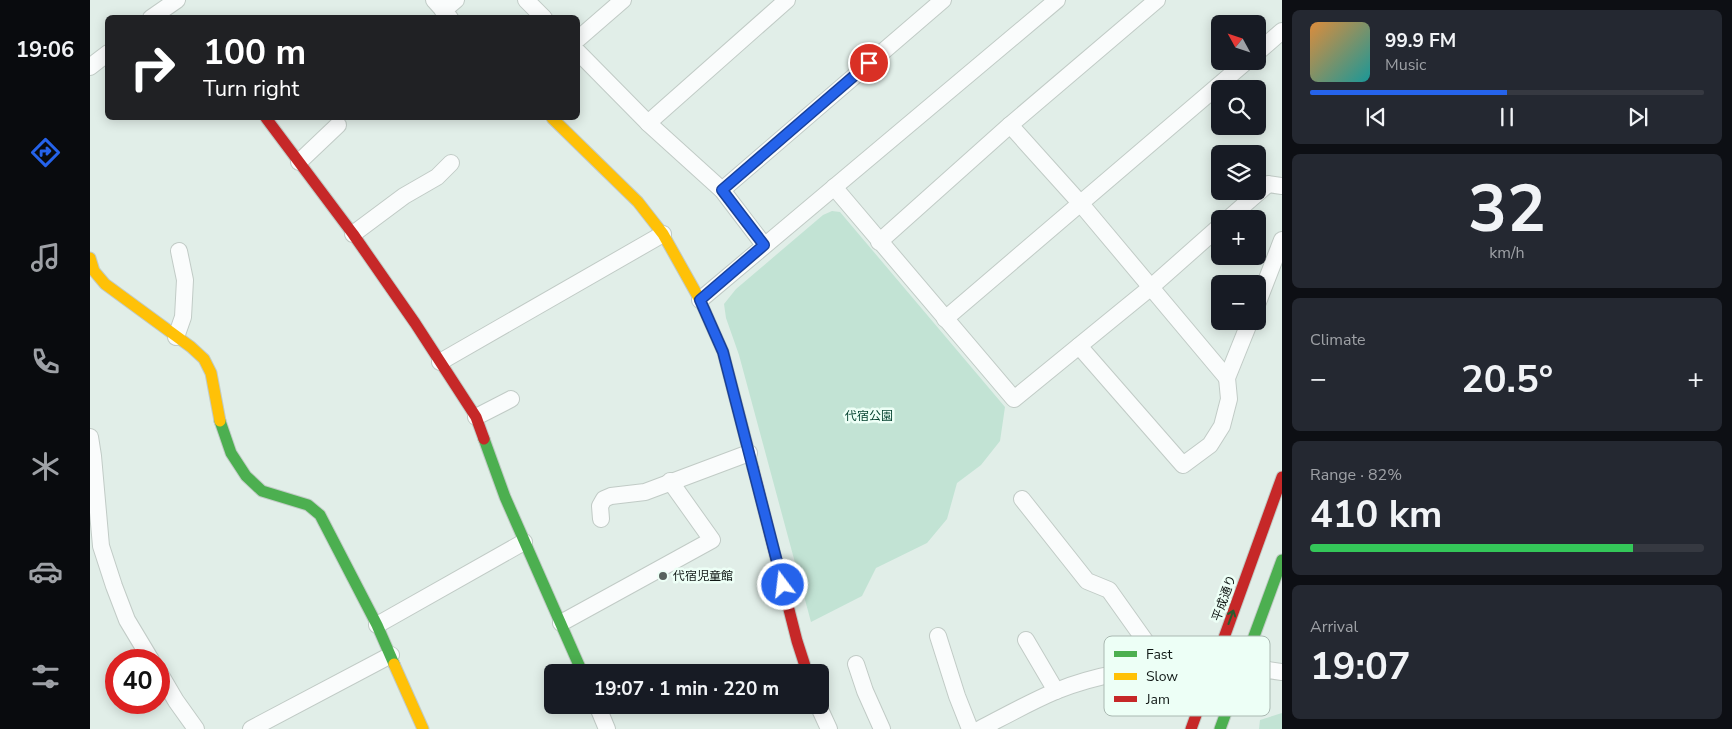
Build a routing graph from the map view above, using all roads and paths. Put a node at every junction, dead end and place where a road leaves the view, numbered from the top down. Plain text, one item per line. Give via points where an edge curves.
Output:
1 (177, 0) edge
2 (456, 0) edge
3 (526, 0) edge
4 (623, 0) edge
5 (787, 0) edge
6 (943, 0) edge
7 (1057, 0) edge
8 (1155, 0) edge
9 (442, 9) edge
10 (155, 15) edge
11 (541, 15) edge
12 (1282, 31) edge
13 (580, 38) edge
14 (1266, 45) edge
15 (580, 54) edge
16 (105, 55) edge
17 (90, 67) edge
18 (1236, 70) edge
19 (268, 120) edge
20 (554, 120) edge
21 (648, 122) junction
22 (338, 125) dead end
23 (1010, 125) junction
24 (300, 162) junction
25 (451, 163) dead end
26 (1282, 186) edge
27 (834, 187) junction
28 (722, 190) junction
29 (1080, 204) junction
30 (1238, 210) edge
31 (353, 234) junction
32 (663, 234) junction
33 (1211, 234) edge
34 (1282, 240) edge
35 (879, 242) junction
36 (764, 245) junction
37 (180, 251) dead end
38 (90, 258) edge
39 (1266, 281) edge
40 (1150, 288) junction
41 (700, 300) junction
42 (945, 319) junction
43 (1247, 330) edge
44 (176, 338) junction
45 (1079, 346) junction
46 (440, 362) junction
47 (1228, 378) junction
48 (511, 399) dead end
49 (476, 417) junction
50 (90, 437) edge
51 (748, 453) junction
52 (1282, 477) edge
53 (670, 481) junction
54 (1022, 500) dead end
55 (601, 519) dead end
56 (524, 542) junction
57 (1282, 560) edge
58 (561, 623) junction
59 (377, 625) junction
60 (938, 636) dead end
61 (1142, 636) edge
62 (1225, 636) edge
63 (1254, 636) edge
64 (1026, 640) dead end
65 (144, 649) edge
66 (391, 656) junction
67 (579, 664) edge
68 (805, 664) edge
69 (856, 664) dead end
70 (1104, 677) edge
71 (170, 691) edge
72 (1056, 691) junction
73 (601, 714) edge
74 (822, 714) edge
75 (1196, 716) edge
76 (1225, 716) edge
77 (196, 729) edge
78 (251, 729) edge
79 (423, 729) edge
80 (607, 729) edge
81 (830, 729) edge
82 (882, 729) edge
83 (970, 729) edge
84 (980, 729) edge
85 (1191, 729) edge
86 (1220, 729) edge

1 - 10 street
2 - 9 street
3 - 11 street
4 - 13 street
5 - 21 street
6 - 28 street
7 - 27 street
8 - 23 street
12 - 14 street
15 - 21 street
16 - 17 street
18 - 29 street
19 - 24 street
20 - 32 street via 638,202
21 - 28 street
22 - 24 street
23 - 29 street
23 - 35 street
24 - 31 street
25 - 31 street via 437,177 404,196
26 - 30 street via 1268,184
27 - 35 street
27 - 36 street
28 - 36 street
29 - 40 street
29 - 42 street
31 - 46 street
32 - 41 street
32 - 46 street
33 - 40 street
34 - 39 street
35 - 42 street
36 - 41 street
37 - 44 street via 185,280 183,317
38 - 44 street via 94,271 105,284
40 - 45 street
40 - 47 street
41 - 51 street via 723,352
42 - 45 street via 1014,399
43 - 47 street
44 - 59 street via 204,359 211,373 221,426 231,452 246,476 262,491 308,505 320,515
45 - 47 street via 1183,465 1210,445 1222,426 1229,399
46 - 49 street
48 - 49 street
49 - 56 street
50 - 65 street via 101,546 127,620
51 - 53 street
51 - 68 street
62 -> 52 street, 平成通り
53 - 55 street via 645,492 604,499 600,506
53 - 58 street via 712,540
54 - 61 street via 1087,581 1109,590
56 - 58 street
56 - 59 street
57 - 63 street
58 - 67 street
59 - 66 street
60 - 83 street
64 - 72 street
66 - 78 street
66 - 79 street
69 - 82 street
70 - 72 street
71 - 77 street
72 - 84 street
73 - 80 street
74 - 81 street
85 -> 75 street, 平成通り
76 - 86 street

